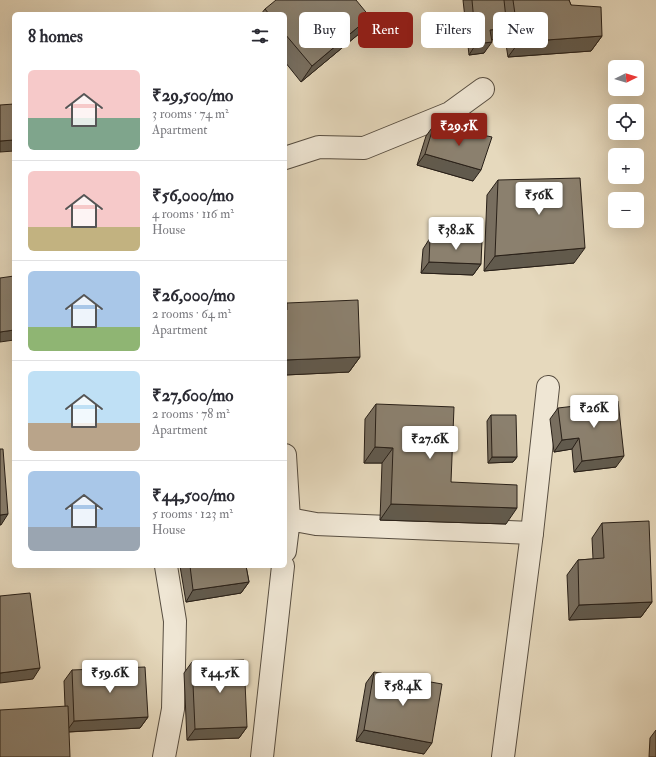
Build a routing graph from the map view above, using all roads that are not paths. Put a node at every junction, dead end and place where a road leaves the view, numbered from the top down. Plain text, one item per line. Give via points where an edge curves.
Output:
1 (483, 89) dead end
2 (287, 157) edge
3 (548, 387) dead end
4 (287, 487) edge
5 (289, 519) junction
6 (532, 533) junction
7 (287, 535) edge
8 (166, 568) edge
9 (283, 568) edge
10 (164, 757) edge
11 (262, 757) edge
12 (503, 757) edge

1 - 2 street via 450,113 364,148 319,147
3 - 6 street
4 - 5 street
5 - 6 street via 316,524
5 - 7 street
6 - 12 street
8 - 10 street via 175,621 173,709
9 - 11 street

